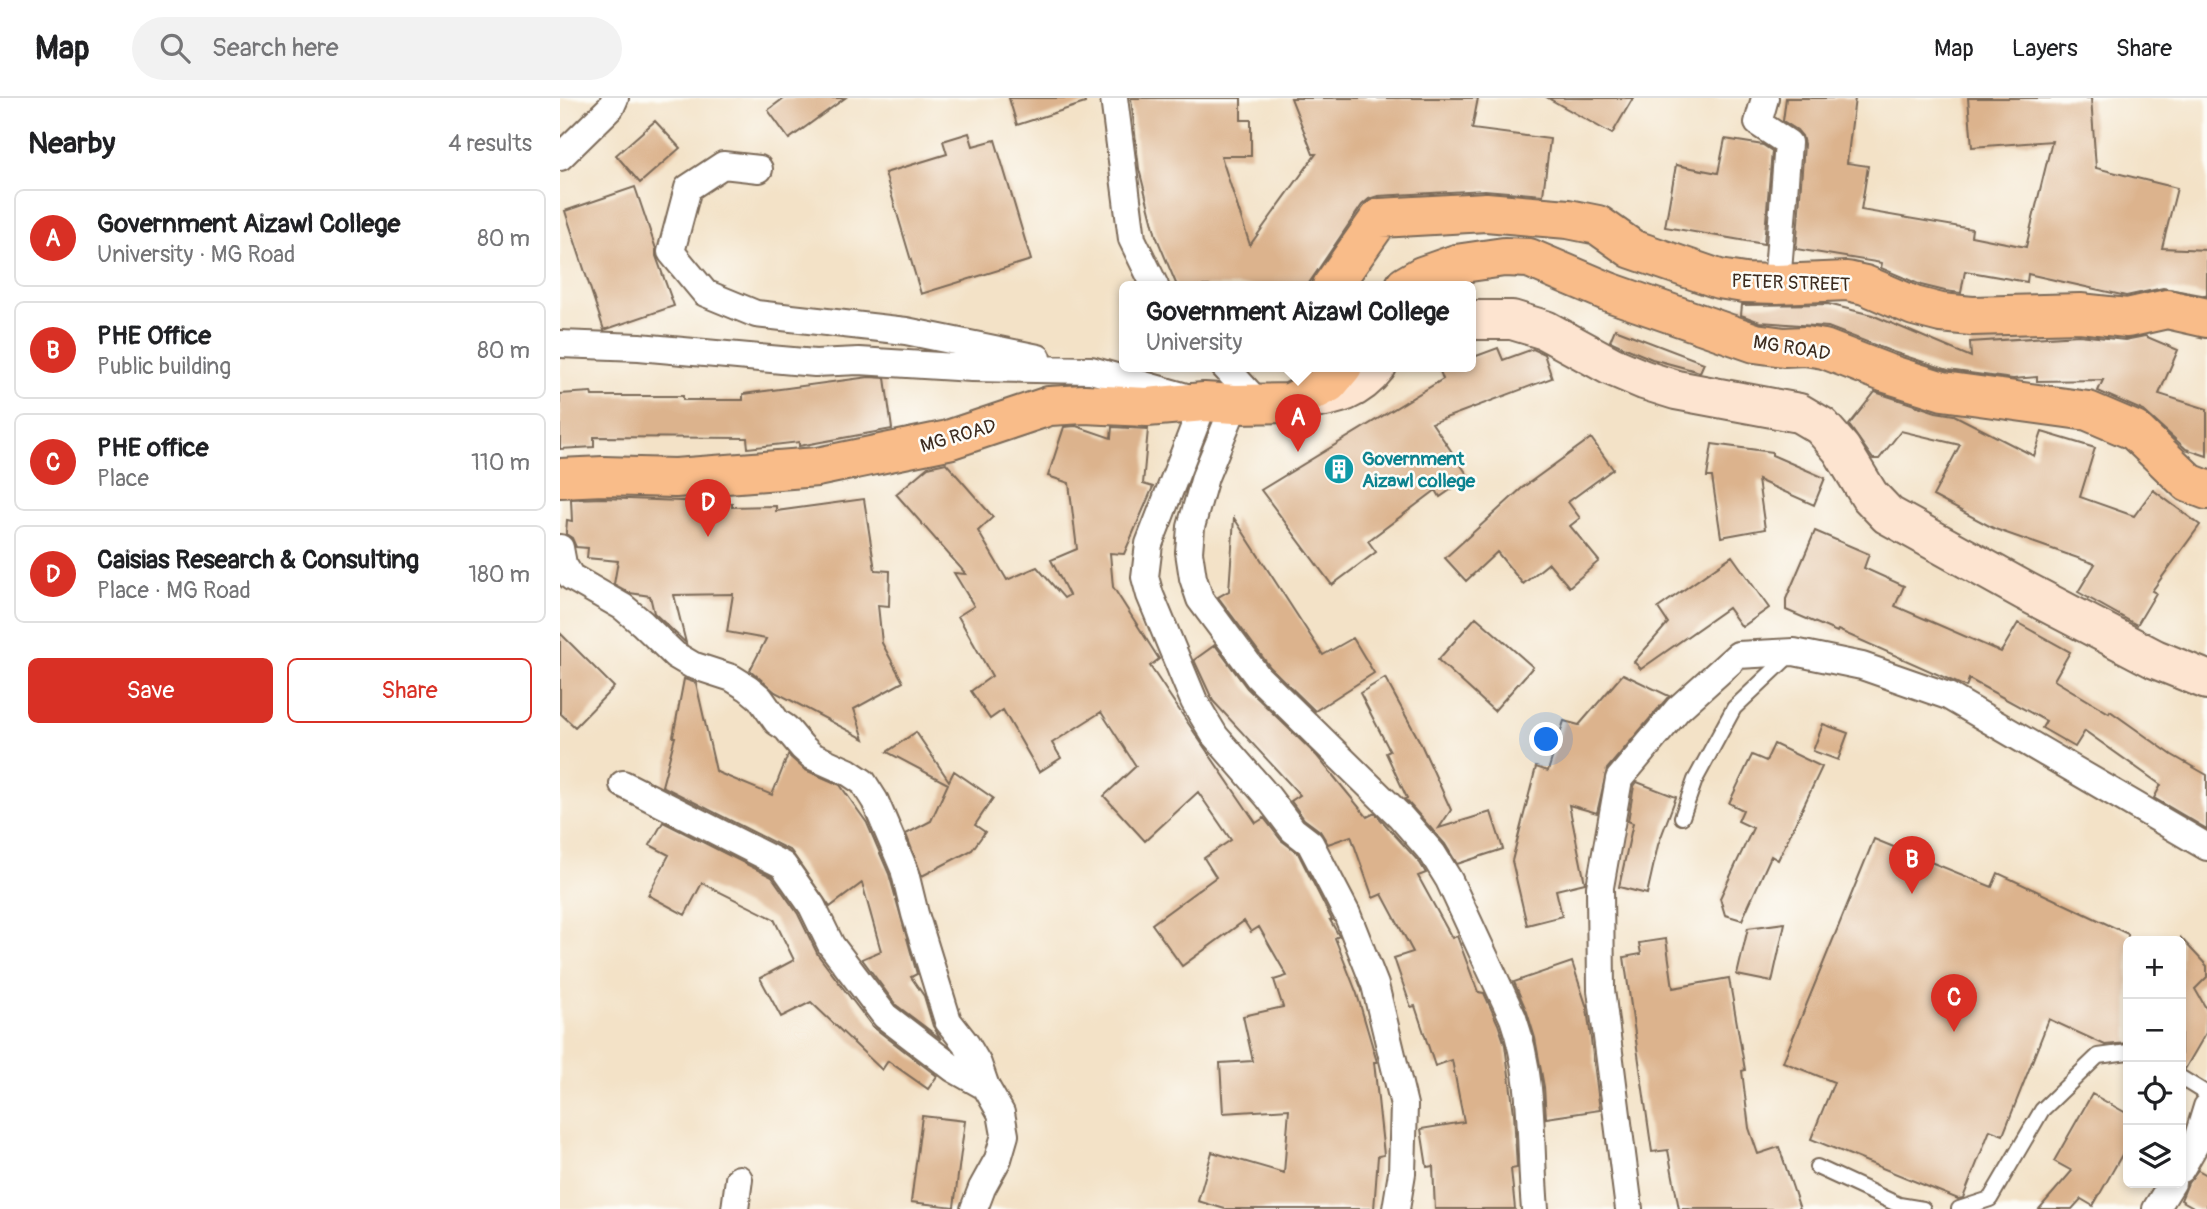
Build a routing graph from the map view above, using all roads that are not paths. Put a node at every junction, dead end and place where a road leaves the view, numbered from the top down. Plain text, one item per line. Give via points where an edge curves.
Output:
1 (615, 98) edge
2 (1114, 98) edge
3 (1765, 98) edge
4 (560, 157) edge
5 (759, 169) dead end
6 (1153, 281) edge
7 (1336, 281) edge
8 (1414, 281) edge
9 (1777, 284) junction
10 (2207, 318) edge
11 (1476, 320) edge
12 (560, 344) edge
13 (1091, 370) junction
14 (1228, 372) edge
15 (1299, 372) edge
16 (1338, 372) edge
17 (1372, 372) edge
18 (1247, 404) junction
19 (560, 478) edge
20 (560, 487) edge
21 (2207, 490) edge
22 (560, 548) edge
23 (1794, 652) junction
24 (2207, 680) edge
25 (623, 784) dead end
26 (1682, 817) dead end
27 (2207, 847) edge
28 (2123, 1051) edge
29 (2186, 1081) edge
30 (986, 1087) junction
31 (2207, 1094) edge
32 (2207, 1107) edge
33 (2186, 1160) edge
34 (1817, 1167) dead end
35 (739, 1179) dead end
36 (2169, 1188) edge
37 (981, 1202) edge
38 (735, 1209) edge
39 (1395, 1209) edge
40 (1535, 1209) edge
41 (1629, 1209) edge
42 (1923, 1209) edge
43 (1959, 1209) edge
44 (2156, 1209) edge

1 - 4 street
2 - 6 street via 1132,239
3 - 9 street via 1758,124 1788,143
5 - 13 street via 723,165 688,188 671,252 705,293 756,314 905,331
7 - 9 main road, PETER STREET via 1380,218 1486,212 1598,225 1632,249 1687,269 1744,283
8 - 21 main road, MG ROAD via 1456,264 1529,258 1609,292 1755,343 1825,349 1944,391 2088,411 2135,431 2189,483
9 - 10 main road, PETER STREET via 1847,281 1914,306 1972,316 2080,313 2127,318 2168,309
11 - 24 main road via 1513,320 1545,330 1611,366 1676,390 1799,413 1821,426 1888,515 2143,653
12 - 13 street via 815,363
13 - 18 street
14 - 18 street
15 - 18 main road
16 - 18 main road, MG ROAD via 1329,383
17 - 18 main road via 1365,382 1340,395
18 - 19 main road, MG ROAD via 1049,406 948,440 817,467 675,478
18 - 39 street via 1149,544 1145,577 1194,701 1215,736 1293,830 1310,843 1352,926 1375,985 1404,1105 1403,1163
18 - 40 street via 1205,477 1191,527 1189,552 1200,599 1258,677 1416,834 1449,880 1521,1041 1530,1087
19 - 20 street
22 - 30 street via 571,577 623,607 675,655 748,688 812,756 863,782 901,861 948,1021 978,1064
23 - 26 lane via 1734,708 1695,780
23 - 27 street via 1862,666 1948,696
23 - 41 street via 1738,655 1678,709 1619,779 1600,887 1601,990
25 - 30 street via 783,865 812,906 831,945 885,1016 954,1069
28 - 43 lane via 2098,1056 2042,1110 1990,1199
29 - 31 lane
30 - 37 street via 1001,1113 1005,1135
32 - 33 street
34 - 42 lane via 1899,1205
35 - 38 street
36 - 44 street

